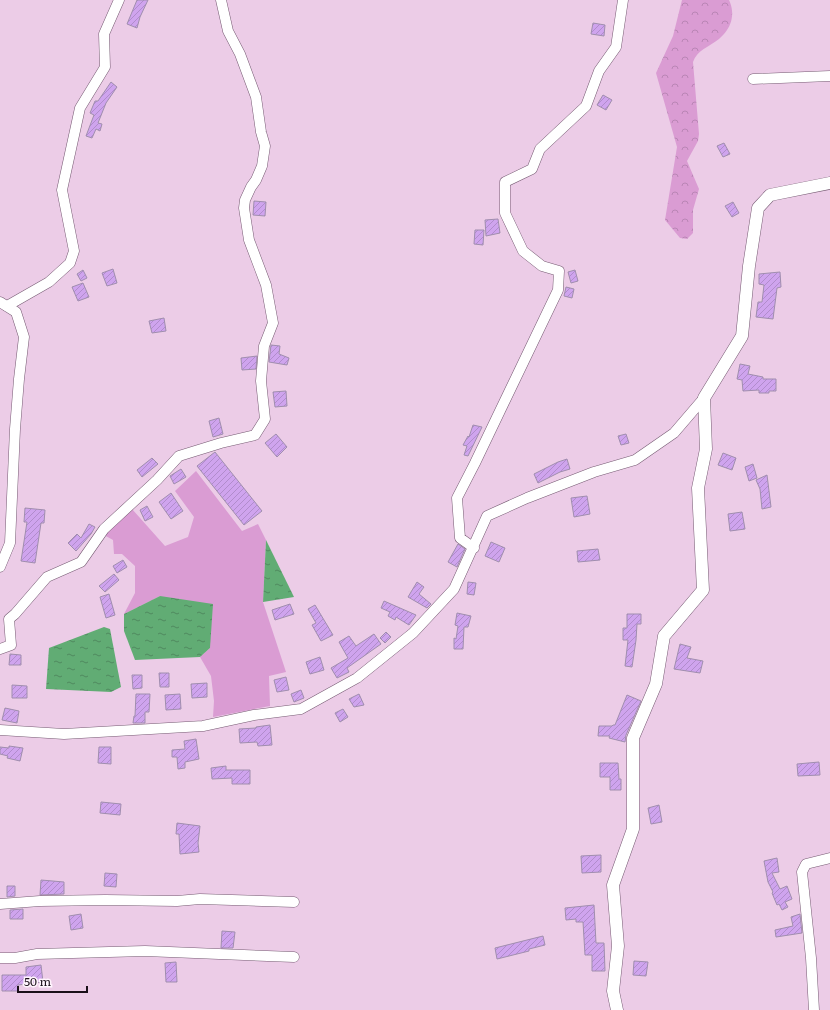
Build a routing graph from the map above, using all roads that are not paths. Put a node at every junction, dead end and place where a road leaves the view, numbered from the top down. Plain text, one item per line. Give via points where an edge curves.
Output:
1 (119, 0) edge
2 (221, 0) edge
3 (623, 0) edge
4 (830, 76) edge
5 (753, 79) dead end
6 (830, 183) edge
7 (4, 304) edge
8 (704, 398) junction
9 (474, 548) junction
10 (0, 567) edge
11 (0, 649) edge
12 (0, 730) edge
13 (830, 858) edge
14 (294, 902) dead end
15 (0, 904) edge
16 (0, 958) edge
17 (294, 958) dead end
18 (617, 1010) edge
19 (814, 1010) edge

1 - 7 street via 104,34 105,67 80,108 62,190 74,251 70,263 49,282
2 - 11 street via 228,30 256,97 265,146 262,166 245,200 244,208 249,240 266,285 273,323 264,346 261,381 265,419 255,435 179,456 104,529 81,562 47,577 9,619 11,645
3 - 9 street via 616,47 599,71 586,106 540,149 532,169 505,182 504,213 523,251 542,266 559,271 558,290 475,464 456,498 460,538
4 - 5 street
6 - 8 street via 770,195 758,208 742,336
7 - 10 street via 16,312 24,337 15,429 10,543
8 - 9 street via 674,433 635,460 594,472 487,516
8 - 18 street via 706,449 698,488 703,590 664,636 656,684 633,738 633,829 613,885 618,946 613,991
9 - 12 street via 454,589 413,633 357,678 301,709 254,715 203,726 64,734
13 - 19 street via 806,864 802,872
14 - 15 street via 111,900
16 - 17 street via 37,954 145,951

